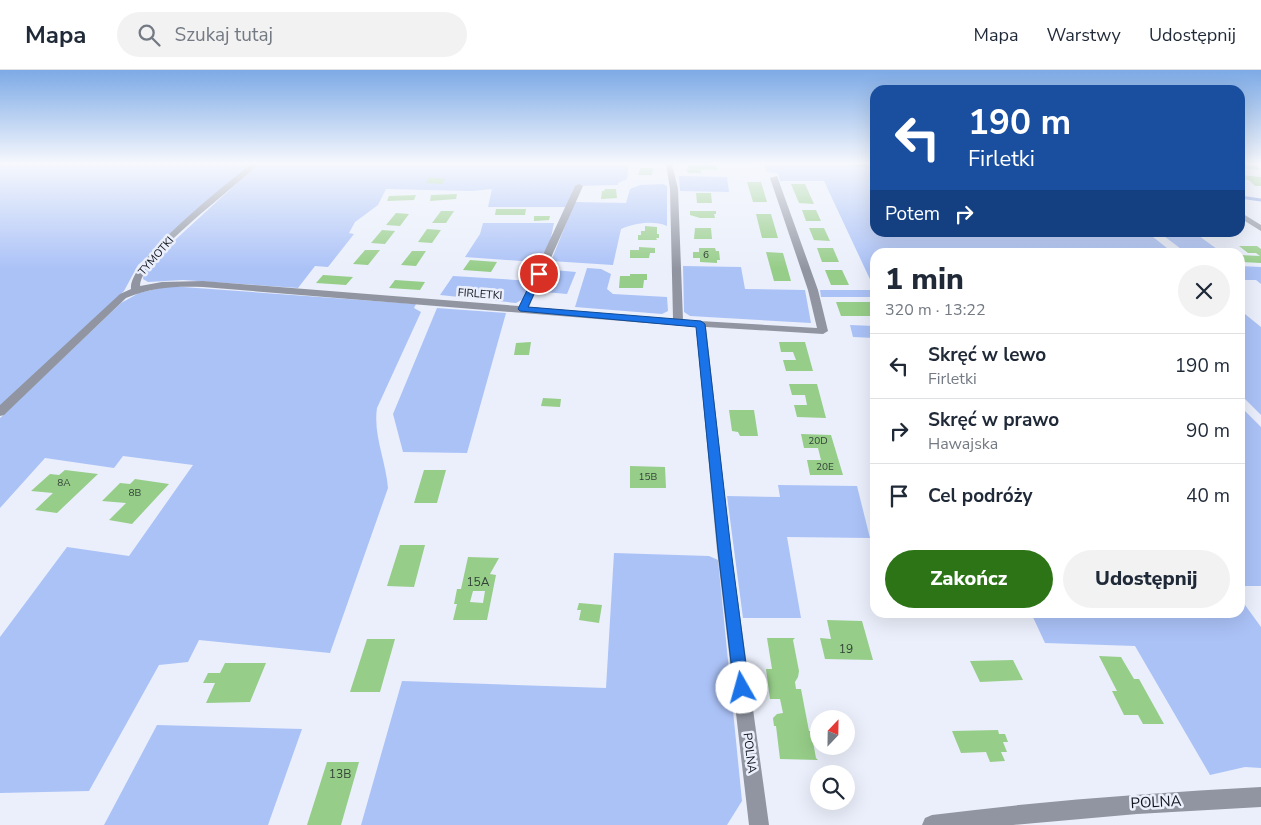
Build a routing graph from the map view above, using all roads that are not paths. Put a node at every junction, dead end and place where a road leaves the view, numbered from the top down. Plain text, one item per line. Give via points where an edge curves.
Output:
1 (214, 199) edge
2 (573, 199) edge
3 (674, 199) edge
4 (781, 199) edge
5 (1245, 218) edge
6 (1261, 229) edge
7 (136, 290) junction
8 (523, 309) junction
9 (678, 322) junction
10 (701, 324) junction
11 (0, 412) edge
12 (1261, 798) edge
13 (759, 825) edge
14 (932, 825) edge

1 - 7 street, TYMOTKI via 174,234 145,265 136,279
2 - 8 street
3 - 9 street
4 - 10 street, FIRLETKI via 813,290 823,331
5 - 6 street
7 - 8 street, FIRLETKI via 171,283 203,284
7 - 11 street, TYMOTKI via 123,296
8 - 9 street, FIRLETKI
9 - 10 street, FIRLETKI
10 - 13 street, POLNA
12 - 14 street, POLNA via 1135,803 1017,813

